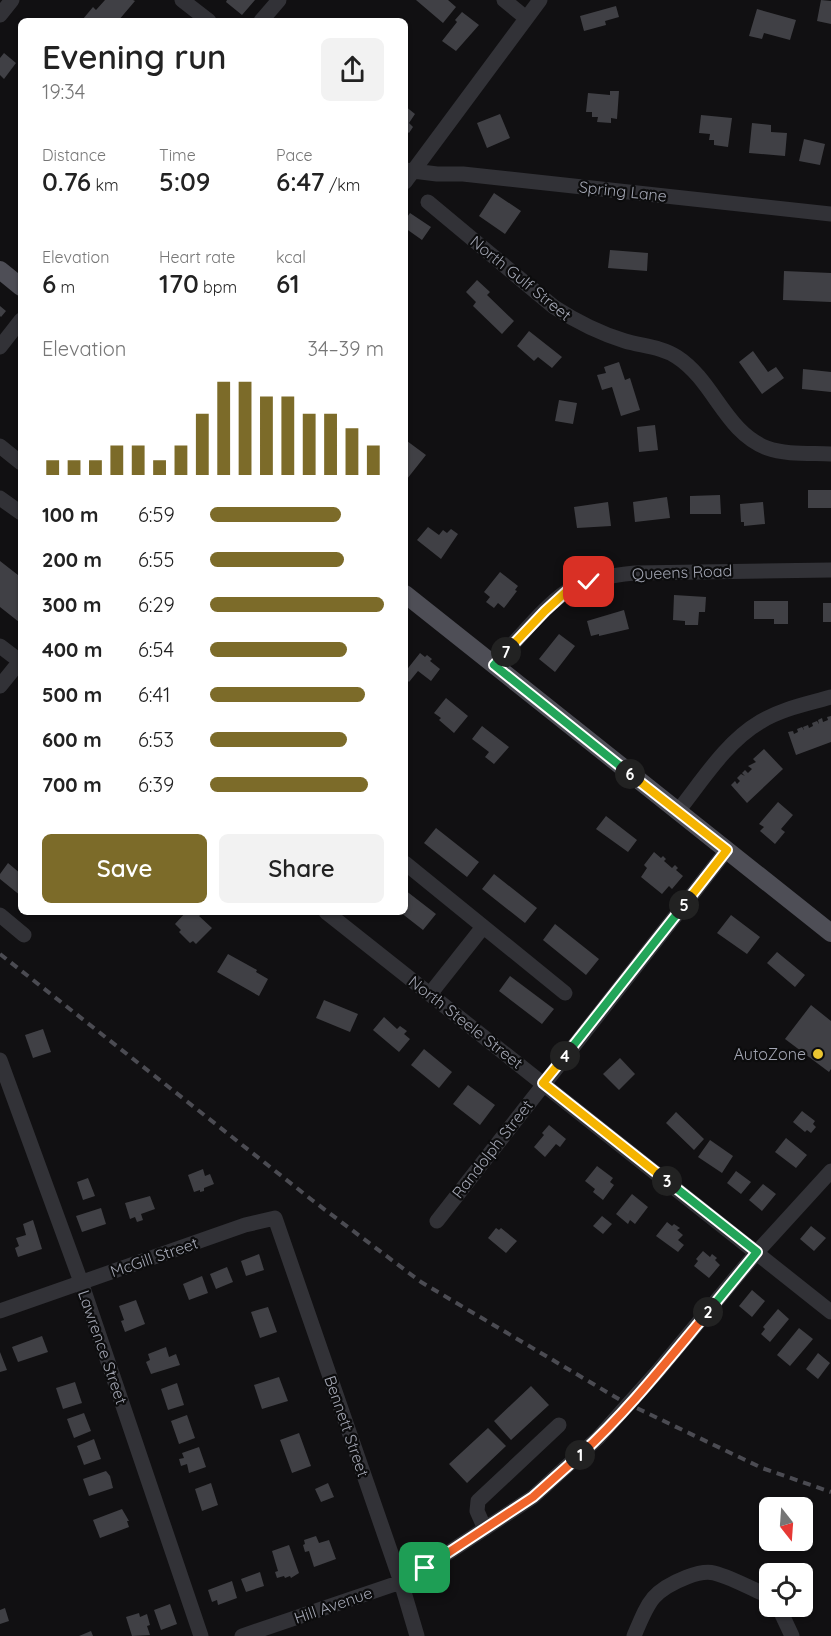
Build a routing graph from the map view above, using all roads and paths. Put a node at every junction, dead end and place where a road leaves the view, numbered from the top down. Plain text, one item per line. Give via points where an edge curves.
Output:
1 (12, 0) edge
2 (182, 0) edge
3 (279, 0) edge
4 (504, 0) edge
5 (540, 0) edge
6 (0, 15) edge
7 (205, 18) edge
8 (264, 18) edge
9 (526, 18) junction
10 (408, 174) edge
11 (428, 202) dead end
12 (831, 214) edge
13 (0, 270) edge
14 (18, 285) edge
15 (18, 324) edge
16 (0, 347) edge
17 (0, 446) edge
18 (831, 454) edge
19 (18, 461) edge
20 (0, 498) edge
21 (18, 511) edge
22 (831, 570) edge
23 (408, 596) edge
24 (0, 646) edge
25 (18, 659) edge
26 (18, 665) edge
27 (494, 665) junction
28 (0, 686) edge
29 (831, 697) edge
30 (678, 811) junction
31 (727, 850) junction
32 (408, 865) edge
33 (0, 915) edge
34 (330, 915) edge
35 (483, 927) junction
36 (831, 933) edge
37 (24, 935) dead end
38 (565, 993) dead end
39 (430, 994) junction
40 (0, 1060) edge
41 (543, 1083) junction
42 (15, 1102) junction
43 (0, 1107) edge
44 (831, 1171) edge
45 (275, 1218) joint
46 (437, 1221) dead end
47 (757, 1252) junction
48 (81, 1282) junction
49 (0, 1311) edge
50 (831, 1312) edge
51 (559, 1425) dead end
52 (485, 1529) junction
53 (401, 1582) junction
54 (759, 1592) edge
55 (783, 1617) edge
56 (201, 1636) edge
57 (242, 1636) edge
58 (417, 1636) edge
59 (634, 1636) edge
60 (792, 1636) edge

1 - 6 street
2 - 7 street
3 - 8 street
4 - 9 street
5 - 9 street
9 - 10 street
10 - 12 street, Spring Lane via 463,174
11 - 18 street, North Gulf Street via 575,321 598,333 676,356 705,384 750,439 778,451
13 - 14 main road
15 - 16 street
17 - 19 street
20 - 21 street
22 - 27 street, Queens Road via 612,575 567,591
23 - 27 main road
24 - 25 street
26 - 28 street
27 - 30 main road
29 - 30 street via 782,711 751,728 732,745
30 - 31 main road
31 - 36 main road
31 - 41 street, Randolph Street
32 - 35 street
33 - 37 street
34 - 39 street, North Steele Street
35 - 38 street
35 - 39 street
39 - 41 street, North Steele Street
40 - 42 street, Lawrence Street
41 - 46 street, Randolph Street
41 - 47 street, North Steele Street
42 - 43 street
42 - 48 street, Lawrence Street
44 - 47 street, Hill Avenue
45 - 48 street, McGill Street
45 - 53 street, Bennett Street
47 - 50 street, North Steele Street
47 - 52 street, Hill Avenue via 603,1432 533,1497
48 - 49 street, McGill Street
48 - 56 street, Lawrence Street
51 - 52 street via 478,1501 477,1511
52 - 53 street, Hill Avenue
53 - 57 street, Hill Avenue
53 - 58 street, Bennett Street
54 - 59 street via 714,1573 692,1575 657,1593 647,1604
55 - 60 street

